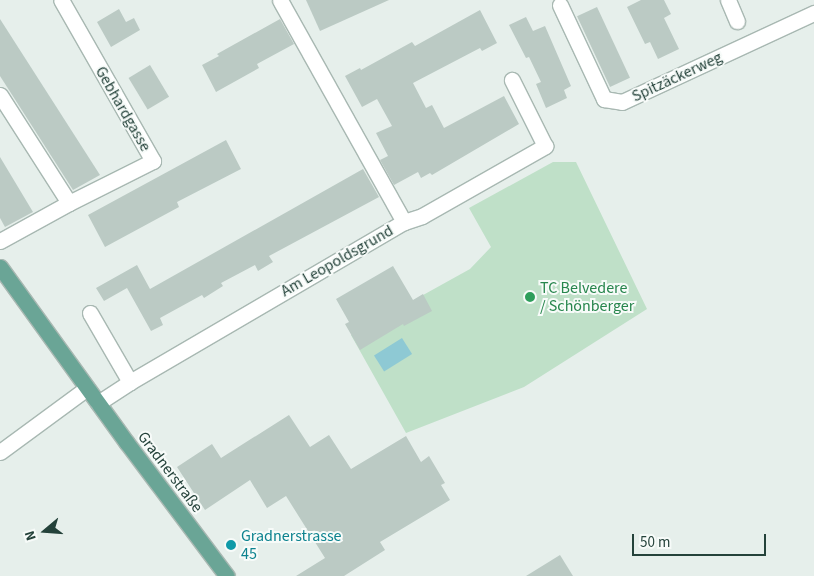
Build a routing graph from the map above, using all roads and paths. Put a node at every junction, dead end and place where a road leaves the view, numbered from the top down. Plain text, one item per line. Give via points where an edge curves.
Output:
1 (61, 0) edge
2 (280, 0) edge
3 (728, 0) edge
4 (560, 5) dead end
5 (814, 13) edge
6 (738, 21) dead end
7 (512, 80) dead end
8 (0, 94) edge
9 (69, 203) junction
10 (404, 222) junction
11 (0, 241) edge
12 (0, 267) edge
13 (90, 313) dead end
14 (130, 382) junction
15 (87, 388) junction
16 (98, 403) junction
17 (0, 452) edge
18 (227, 576) edge

1 - 9 street, Gebhardgasse via 154,161
2 - 10 street, Am Leopoldsgrund
3 - 6 street
4 - 5 street, Spitzäckerweg via 604,98 622,102
7 - 10 street via 545,146 422,216
8 - 9 street
9 - 11 street, Gebhardgasse
10 - 14 street, Am Leopoldsgrund
12 - 15 main road, Gradnerstraße
13 - 14 street
14 - 16 street, Am Leopoldsgrund
15 - 16 main road, Gradnerstraße
15 - 17 street
16 - 18 main road, Gradnerstraße

